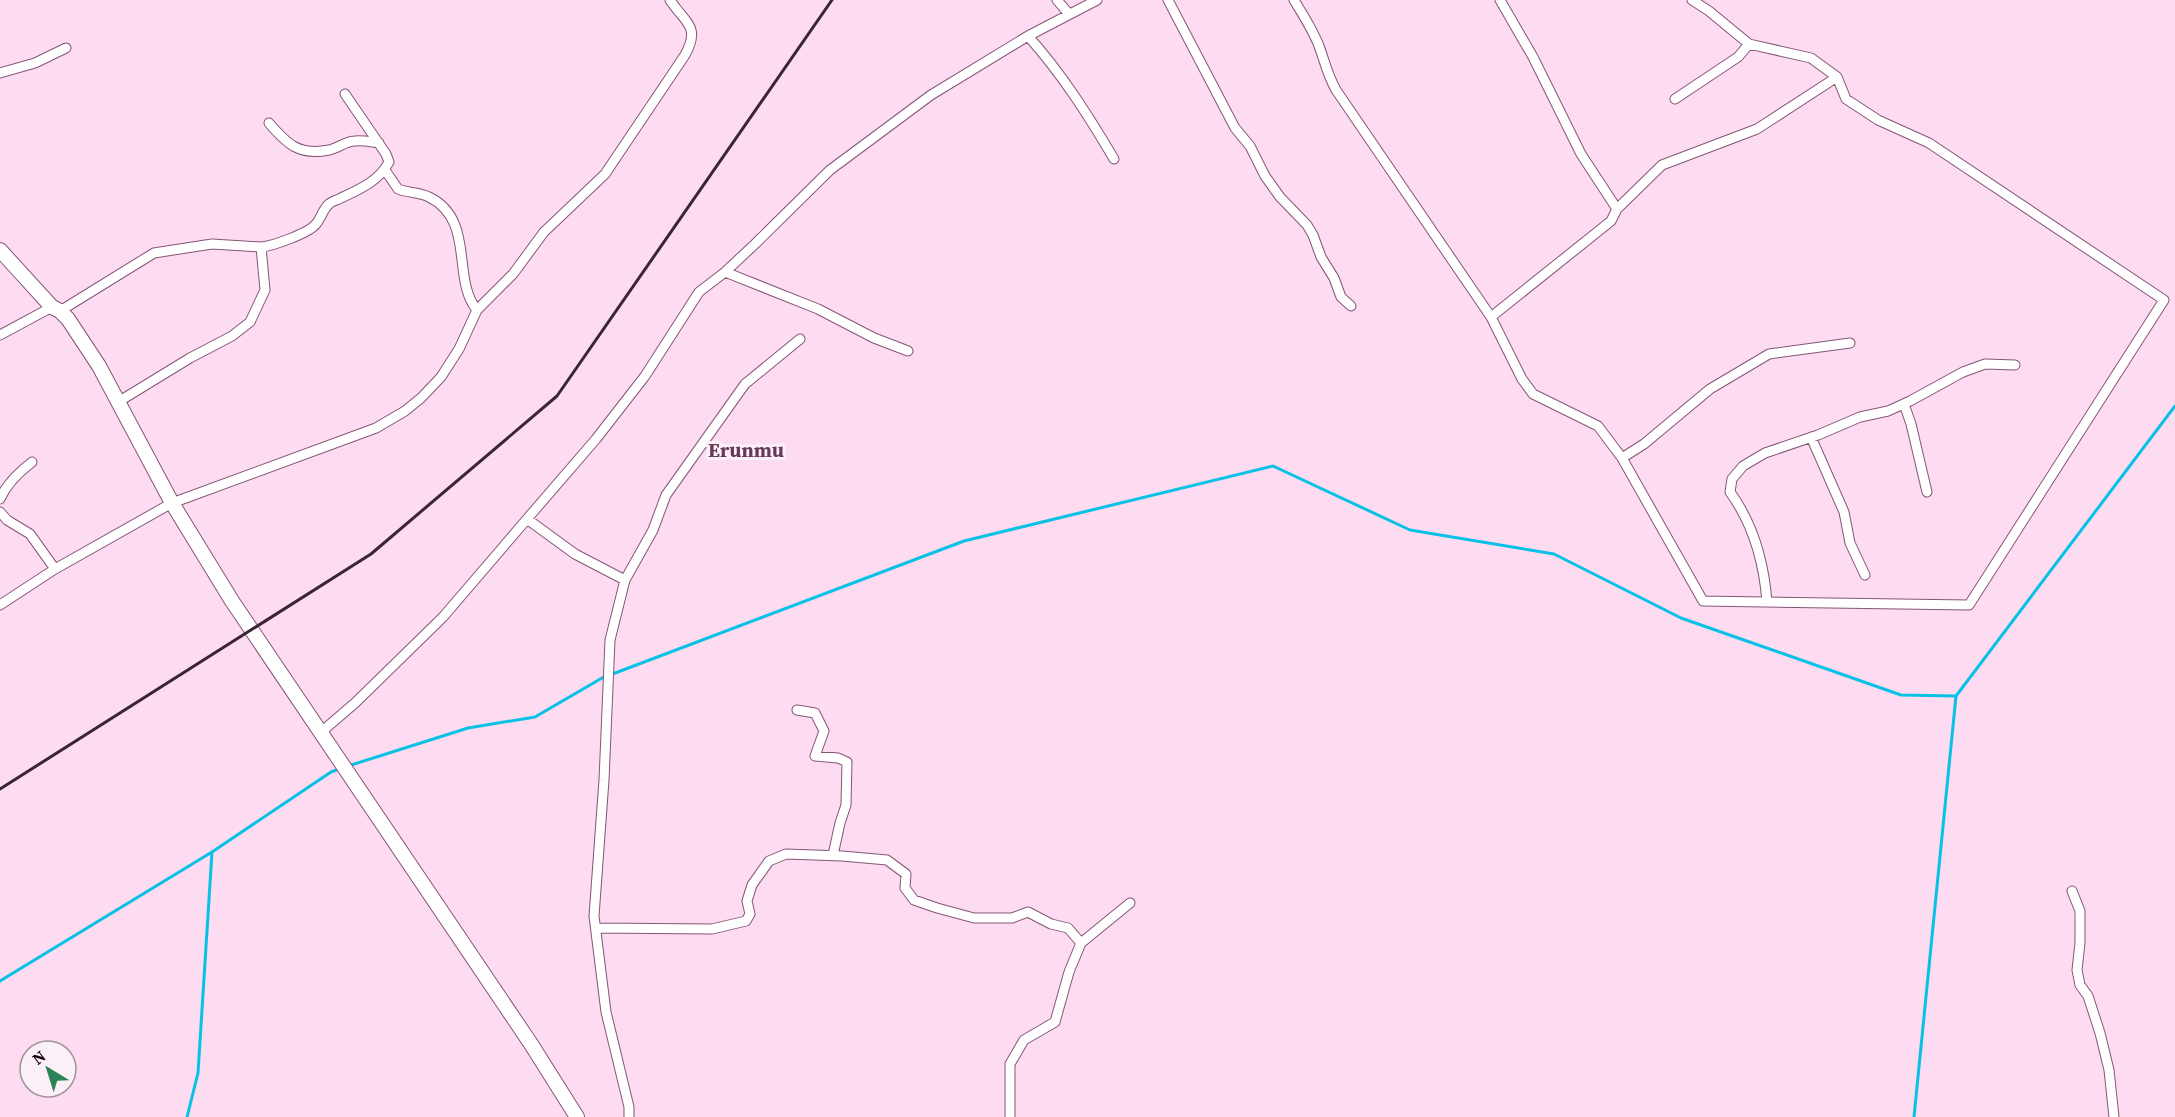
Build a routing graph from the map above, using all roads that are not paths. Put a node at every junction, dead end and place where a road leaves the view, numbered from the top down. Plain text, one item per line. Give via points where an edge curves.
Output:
1 (670, 0) edge
2 (1057, 0) edge
3 (1097, 0) edge
4 (1168, 0) edge
5 (1294, 0) edge
6 (1500, 0) edge
7 (1692, 0) edge
8 (1069, 14) junction
9 (1028, 36) junction
10 (1749, 44) junction
11 (66, 48) dead end
12 (0, 73) edge
13 (1837, 77) junction
14 (345, 94) dead end
15 (1675, 99) dead end
16 (269, 123) dead end
17 (379, 143) junction
18 (1114, 159) dead end
19 (385, 170) junction
20 (1617, 209) junction
21 (261, 247) junction
22 (0, 250) edge
23 (725, 272) junction
24 (1351, 306) dead end
25 (56, 309) junction
26 (477, 310) junction
27 (1491, 317) junction
28 (0, 335) edge
29 (800, 339) dead end
30 (1850, 343) dead end
31 (909, 351) dead end
32 (2015, 365) dead end
33 (118, 402) junction
34 (1904, 404) junction
35 (1811, 437) junction
36 (1622, 458) junction
37 (32, 462) dead end
38 (1927, 492) dead end
39 (0, 499) edge
40 (172, 503) junction
41 (0, 512) edge
42 (527, 519) junction
43 (55, 569) junction
44 (1865, 575) dead end
45 (625, 580) junction
46 (1767, 602) junction
47 (0, 605) edge
48 (797, 710) dead end
49 (320, 733) junction
50 (833, 855) junction
51 (2072, 891) dead end
52 (1130, 903) dead end
53 (596, 928) junction
54 (1081, 943) junction
55 (577, 1117) edge
56 (629, 1117) edge
57 (1010, 1117) edge
58 (2114, 1117) edge

1 - 26 street via 692,31 685,55 605,174 544,232 513,274
2 - 8 street
3 - 8 street
4 - 24 street via 1235,128 1280,197 1307,225 1341,297
5 - 27 street via 1319,46 1325,70 1336,90
6 - 20 street via 1581,154
7 - 10 street
8 - 9 street
9 - 18 street via 1078,99
9 - 23 street via 931,95 830,170
10 - 13 street via 1811,58
10 - 15 street via 1738,57
11 - 12 street via 35,63
13 - 20 street via 1757,129 1662,165
13 - 46 street via 1846,99 1878,120 1929,143 2164,300 1969,605
14 - 17 street
16 - 17 street via 298,150 330,150 354,141
17 - 19 street via 389,162
19 - 21 street via 372,183 328,204 309,231 274,246
19 - 26 street via 398,189 430,198 453,220 470,301
20 - 27 street via 1611,221
21 - 25 street via 212,244 154,253
21 - 33 street via 266,290 250,322
22 - 25 street
23 - 31 street
23 - 42 street via 699,292 645,376
25 - 28 street
25 - 33 street via 68,319
26 - 40 street via 441,377 405,411 376,428
27 - 36 street via 1533,394 1598,426
29 - 45 street via 746,384 686,466 666,495 653,530
30 - 36 street via 1769,354 1710,388
32 - 34 street via 1985,364
33 - 40 street
34 - 35 street
34 - 38 street
35 - 44 street via 1844,512 1850,543
35 - 46 street via 1765,453 1743,466 1732,479 1730,492 1760,551
36 - 46 street via 1703,602
37 - 39 street via 20,471
40 - 43 street
40 - 49 street
41 - 43 street via 30,534
42 - 45 street via 575,554
42 - 49 street via 443,617
43 - 47 street
45 - 53 street via 610,640
48 - 50 street via 815,713 824,731 815,756 847,762 846,805
49 - 55 street
50 - 53 street via 786,854 769,861 752,885 746,921 712,929
50 - 54 street via 887,860 906,874 905,888 914,900 974,918 1012,918 1028,912 1068,928
51 - 58 street via 2079,911 2077,970 2100,1033
52 - 54 street
53 - 56 street via 606,1012
54 - 57 street via 1055,1022 1024,1040 1010,1064

